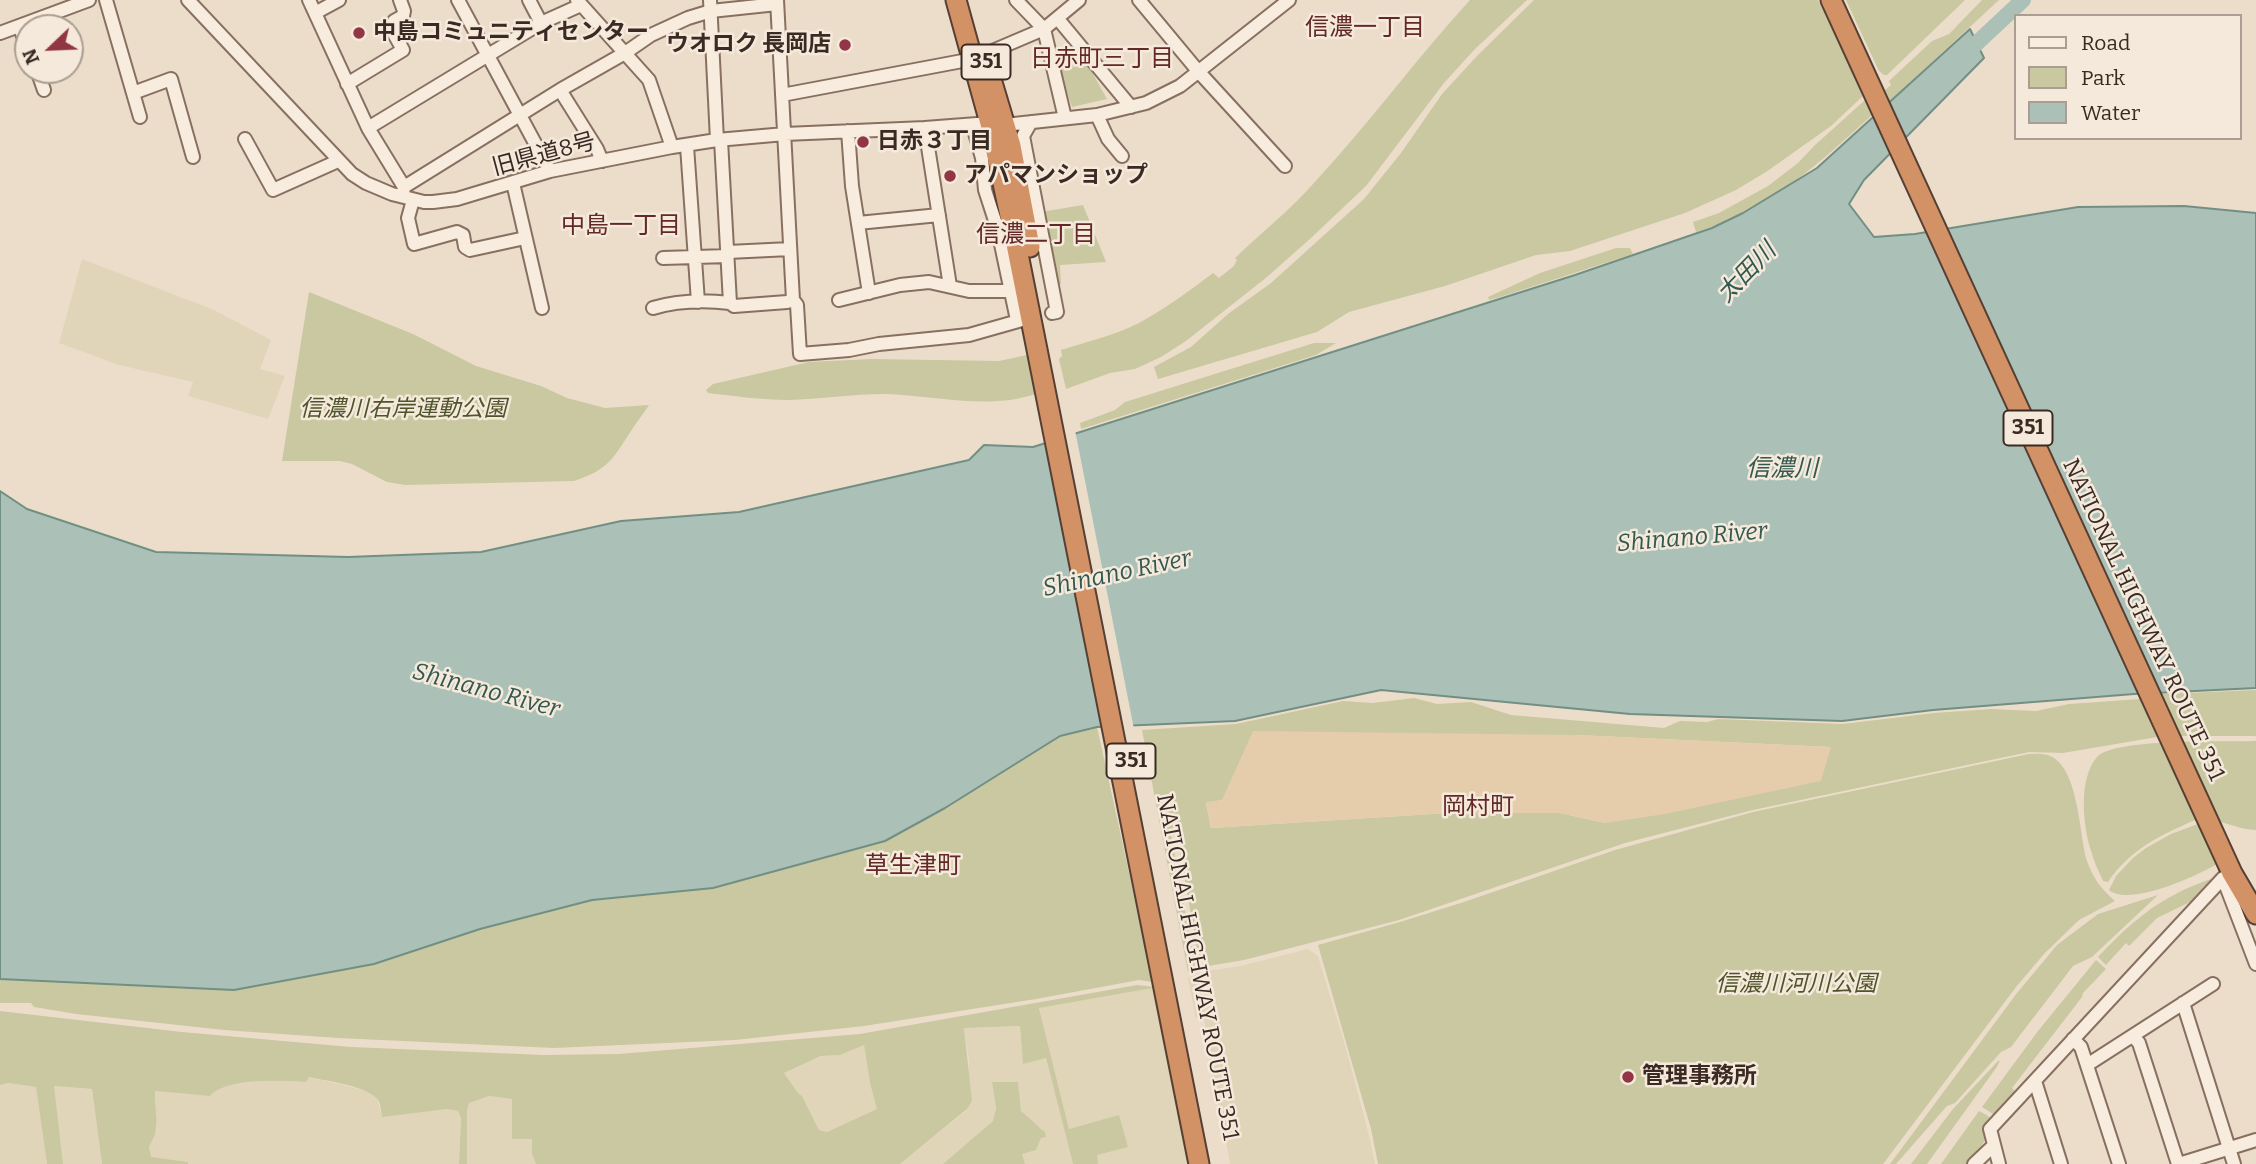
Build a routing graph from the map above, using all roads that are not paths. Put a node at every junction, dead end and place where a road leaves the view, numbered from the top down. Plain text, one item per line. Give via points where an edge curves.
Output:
1 (89, 0) edge
2 (106, 0) edge
3 (188, 0) edge
4 (309, 0) edge
5 (339, 0) edge
6 (400, 0) edge
7 (528, 0) edge
8 (956, 0) edge
9 (970, 0) edge
10 (1016, 0) edge
11 (1079, 0) edge
12 (1139, 0) edge
13 (1289, 0) edge
14 (1831, 0) edge
15 (460, 1) edge
16 (777, 2) edge
17 (579, 3) edge
18 (711, 5) edge
19 (315, 13) junction
20 (51, 14) edge
21 (1058, 19) junction
22 (541, 23) junction
23 (1044, 29) junction
24 (625, 53) junction
25 (488, 55) junction
26 (978, 57) junction
27 (1198, 71) junction
28 (42, 84) edge
29 (347, 84) junction
30 (44, 90) dead end
31 (561, 90) junction
32 (133, 93) junction
33 (782, 94) junction
34 (1131, 107) junction
35 (521, 115) junction
36 (1097, 115) junction
37 (140, 117) dead end
38 (1065, 118) junction
39 (1031, 122) junction
40 (990, 124) junction
41 (368, 128) junction
42 (925, 128) junction
43 (848, 131) junction
44 (785, 134) junction
45 (245, 139) dead end
46 (719, 140) junction
47 (672, 146) junction
48 (687, 146) junction
49 (193, 156) dead end
50 (1122, 156) dead end
51 (338, 161) junction
52 (603, 161) junction
53 (1286, 166) dead end
54 (550, 171) junction
55 (513, 183) junction
56 (407, 195) junction
57 (939, 215) junction
58 (859, 223) junction
59 (525, 238) junction
60 (790, 249) junction
61 (728, 254) junction
62 (695, 257) junction
63 (663, 258) dead end
64 (950, 286) junction
65 (1011, 291) junction
66 (869, 293) junction
67 (793, 300) junction
68 (839, 300) dead end
69 (698, 302) junction
70 (730, 303) junction
71 (542, 308) dead end
72 (653, 308) dead end
73 (1052, 313) dead end
74 (1045, 358) junction
75 (2227, 869) junction
76 (2249, 895) edge
77 (2256, 914) edge
78 (2256, 964) edge
79 (1155, 984) dead end
80 (2213, 984) dead end
81 (2183, 1003) junction
82 (2133, 1036) junction
83 (2073, 1039) junction
84 (2087, 1065) junction
85 (2035, 1081) junction
86 (2256, 1140) edge
87 (1993, 1146) junction
88 (2230, 1148) junction
89 (1192, 1164) edge
90 (1199, 1164) edge
91 (1211, 1164) edge
92 (1975, 1164) edge
93 (1999, 1164) edge
94 (2061, 1164) edge
95 (2119, 1164) edge
96 (2178, 1164) edge
97 (2234, 1164) edge

1 - 20 street
2 - 32 street
3 - 51 street, 旧県道8号
4 - 19 street
5 - 19 street
6 - 29 street via 403,16 394,21 392,30 403,50
7 - 22 street
8 - 26 highway, NATIONAL HIGHWAY ROUTE 351 / 351
9 - 26 highway, NATIONAL HIGHWAY ROUTE 351 / 351
10 - 23 street
11 - 21 street
12 - 27 street
13 - 27 street, 旧県道8号
14 - 75 highway, NATIONAL HIGHWAY ROUTE 351 / 351
15 - 25 street
16 - 18 street
16 - 33 street
17 - 22 street
17 - 24 street
18 - 24 street
18 - 46 street
19 - 29 street
21 - 23 street
21 - 34 street
22 - 25 street
23 - 26 street
23 - 38 street
24 - 31 street
24 - 47 street via 649,80
25 - 35 street
25 - 41 street
26 - 33 street
26 - 40 highway, NATIONAL HIGHWAY ROUTE 351 / 351
27 - 34 street, 旧県道8号 via 1172,90
27 - 53 street
28 - 30 street
29 - 41 street
31 - 35 street
31 - 52 street
32 - 37 street
32 - 49 street via 171,79
33 - 44 street
34 - 36 street, 旧県道8号
35 - 54 street
35 - 56 street
36 - 38 street, 旧県道8号
36 - 50 street
38 - 39 street, 旧県道8号
39 - 40 street, 旧県道8号
39 - 73 street via 1023,136 1057,312
40 - 42 street, 旧県道8号
40 - 65 street via 982,158 985,190
40 - 74 highway, NATIONAL HIGHWAY ROUTE 351 / 351
41 - 56 street
42 - 43 street, 旧県道8号
42 - 57 street
43 - 44 street, 旧県道8号
43 - 58 street
44 - 46 street, 旧県道8号
44 - 60 street
45 - 51 street via 273,190
46 - 48 street, 旧県道8号
46 - 61 street
47 - 48 street, 旧県道8号
47 - 52 street, 旧県道8号
48 - 62 street
51 - 56 street, 旧県道8号 via 366,183
52 - 54 street, 旧県道8号
54 - 55 street, 旧県道8号
55 - 56 street, 旧県道8号 via 433,202
55 - 59 street
56 - 59 street via 414,244 457,232 470,250
57 - 58 street
57 - 64 street
58 - 66 street
59 - 71 street
60 - 61 street
60 - 67 street
61 - 62 street
61 - 70 street
62 - 63 street
62 - 69 street
64 - 65 street
64 - 66 street via 929,282
65 - 67 street via 1019,320 969,335 800,354
66 - 68 street
67 - 70 street
69 - 70 street
69 - 72 street
74 - 90 highway, NATIONAL HIGHWAY ROUTE 351 / 351
74 - 91 highway, NATIONAL HIGHWAY ROUTE 351 / 351
75 - 76 highway, NATIONAL HIGHWAY ROUTE 351 / 351
75 - 78 street
75 - 83 street
76 - 77 highway, NATIONAL HIGHWAY ROUTE 351 / 351
79 - 89 street
80 - 81 street
81 - 82 street
81 - 88 street
82 - 84 street
82 - 96 street
83 - 84 street
83 - 85 street
84 - 95 street
85 - 87 street via 1990,1129
85 - 94 street
86 - 88 street
87 - 92 street
87 - 93 street
88 - 96 street
88 - 97 street

